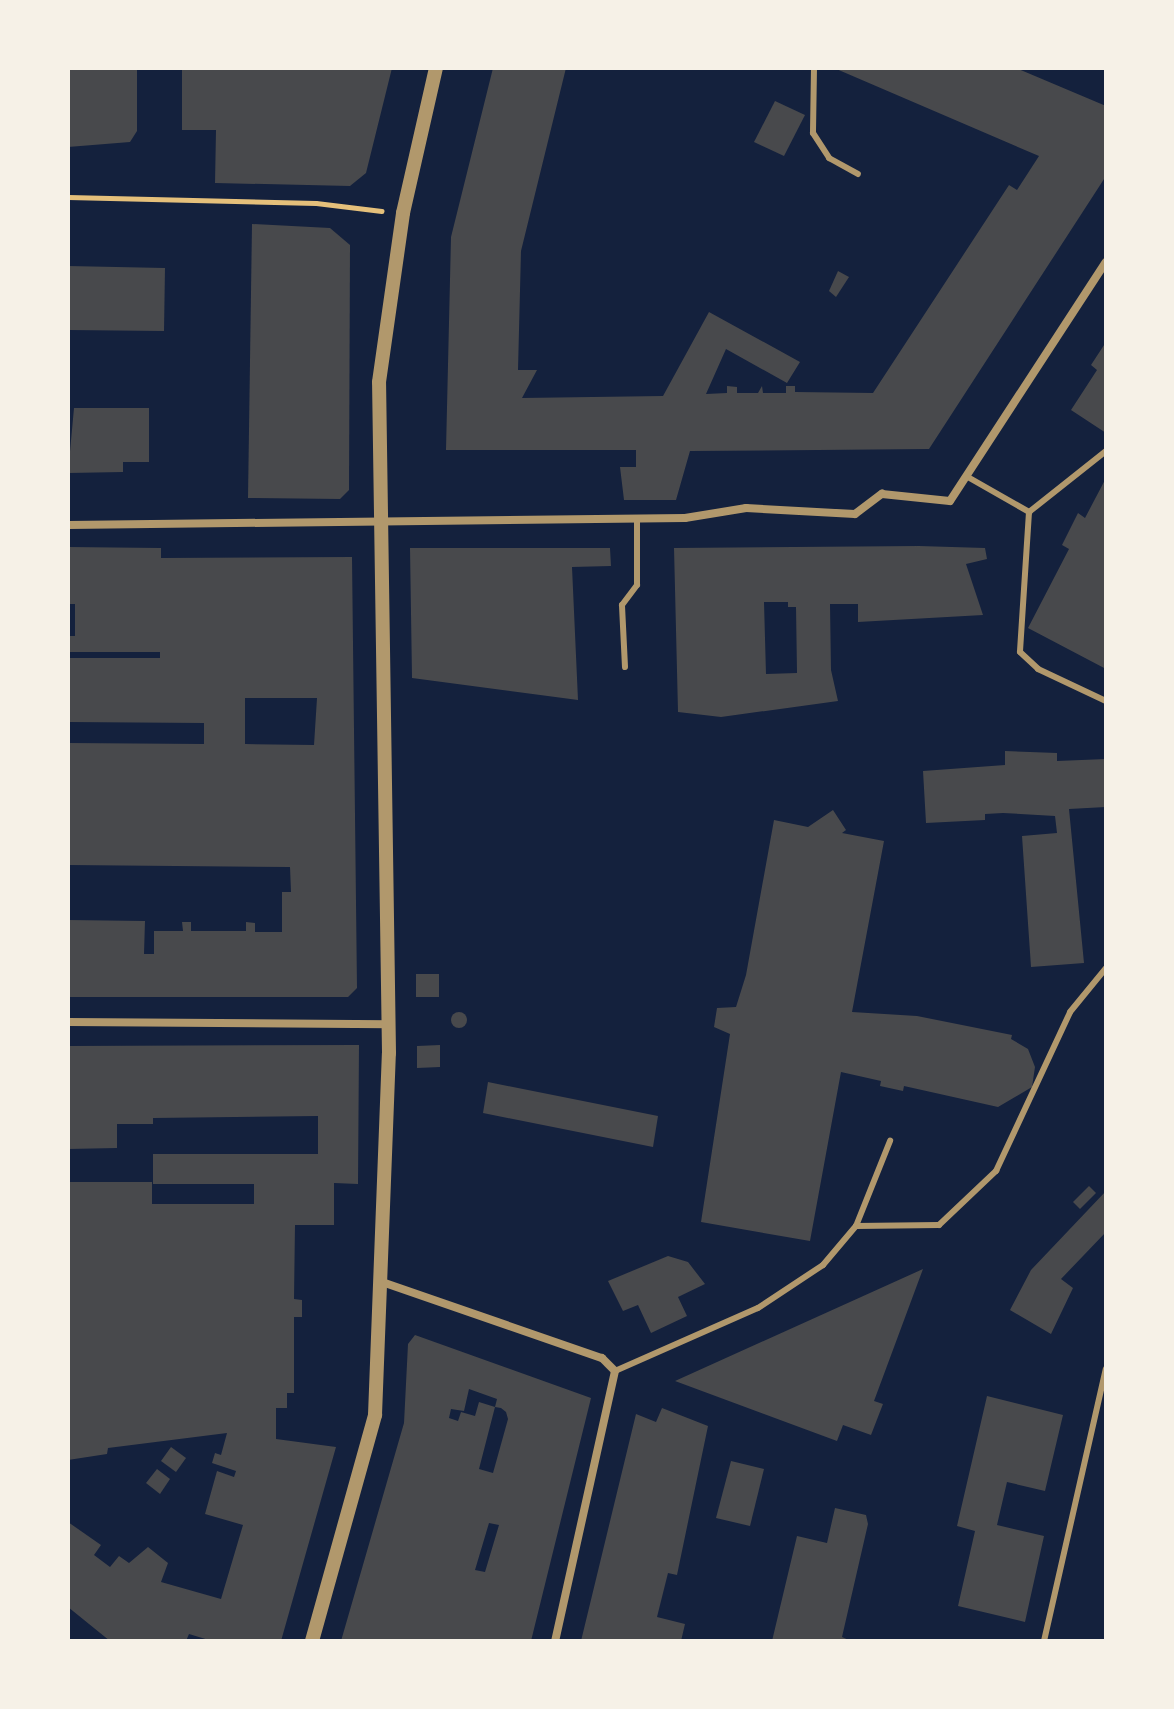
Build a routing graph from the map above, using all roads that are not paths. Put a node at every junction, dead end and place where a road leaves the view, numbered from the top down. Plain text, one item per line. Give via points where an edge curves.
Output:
1 (436, 68) edge
2 (814, 68) edge
3 (858, 174) dead end
4 (1106, 262) edge
5 (1106, 451) edge
6 (966, 476) junction
7 (1029, 512) junction
8 (637, 519) junction
9 (382, 523) junction
10 (68, 525) edge
11 (625, 667) dead end
12 (1106, 701) edge
13 (1106, 968) edge
14 (68, 1022) edge
15 (389, 1024) junction
16 (890, 1141) dead end
17 (856, 1226) junction
18 (382, 1282) junction
19 (1106, 1369) edge
20 (615, 1371) junction
21 (312, 1641) edge
22 (555, 1641) edge
23 (1044, 1641) edge

1 - 9 street via 403,213 379,382
2 - 3 lane via 813,133 829,158
4 - 6 street
5 - 7 lane
6 - 7 lane
6 - 8 street via 950,501 882,494 855,514 746,508
7 - 12 lane via 1020,652 1038,669
8 - 9 street
8 - 11 lane via 637,585 622,605
9 - 10 street
9 - 15 street
13 - 17 lane via 1070,1012 996,1171 939,1225
14 - 15 street
15 - 18 street
16 - 17 lane
17 - 20 lane via 823,1265 758,1308
18 - 20 street via 602,1358
18 - 21 street via 375,1415
19 - 23 lane
20 - 22 street

